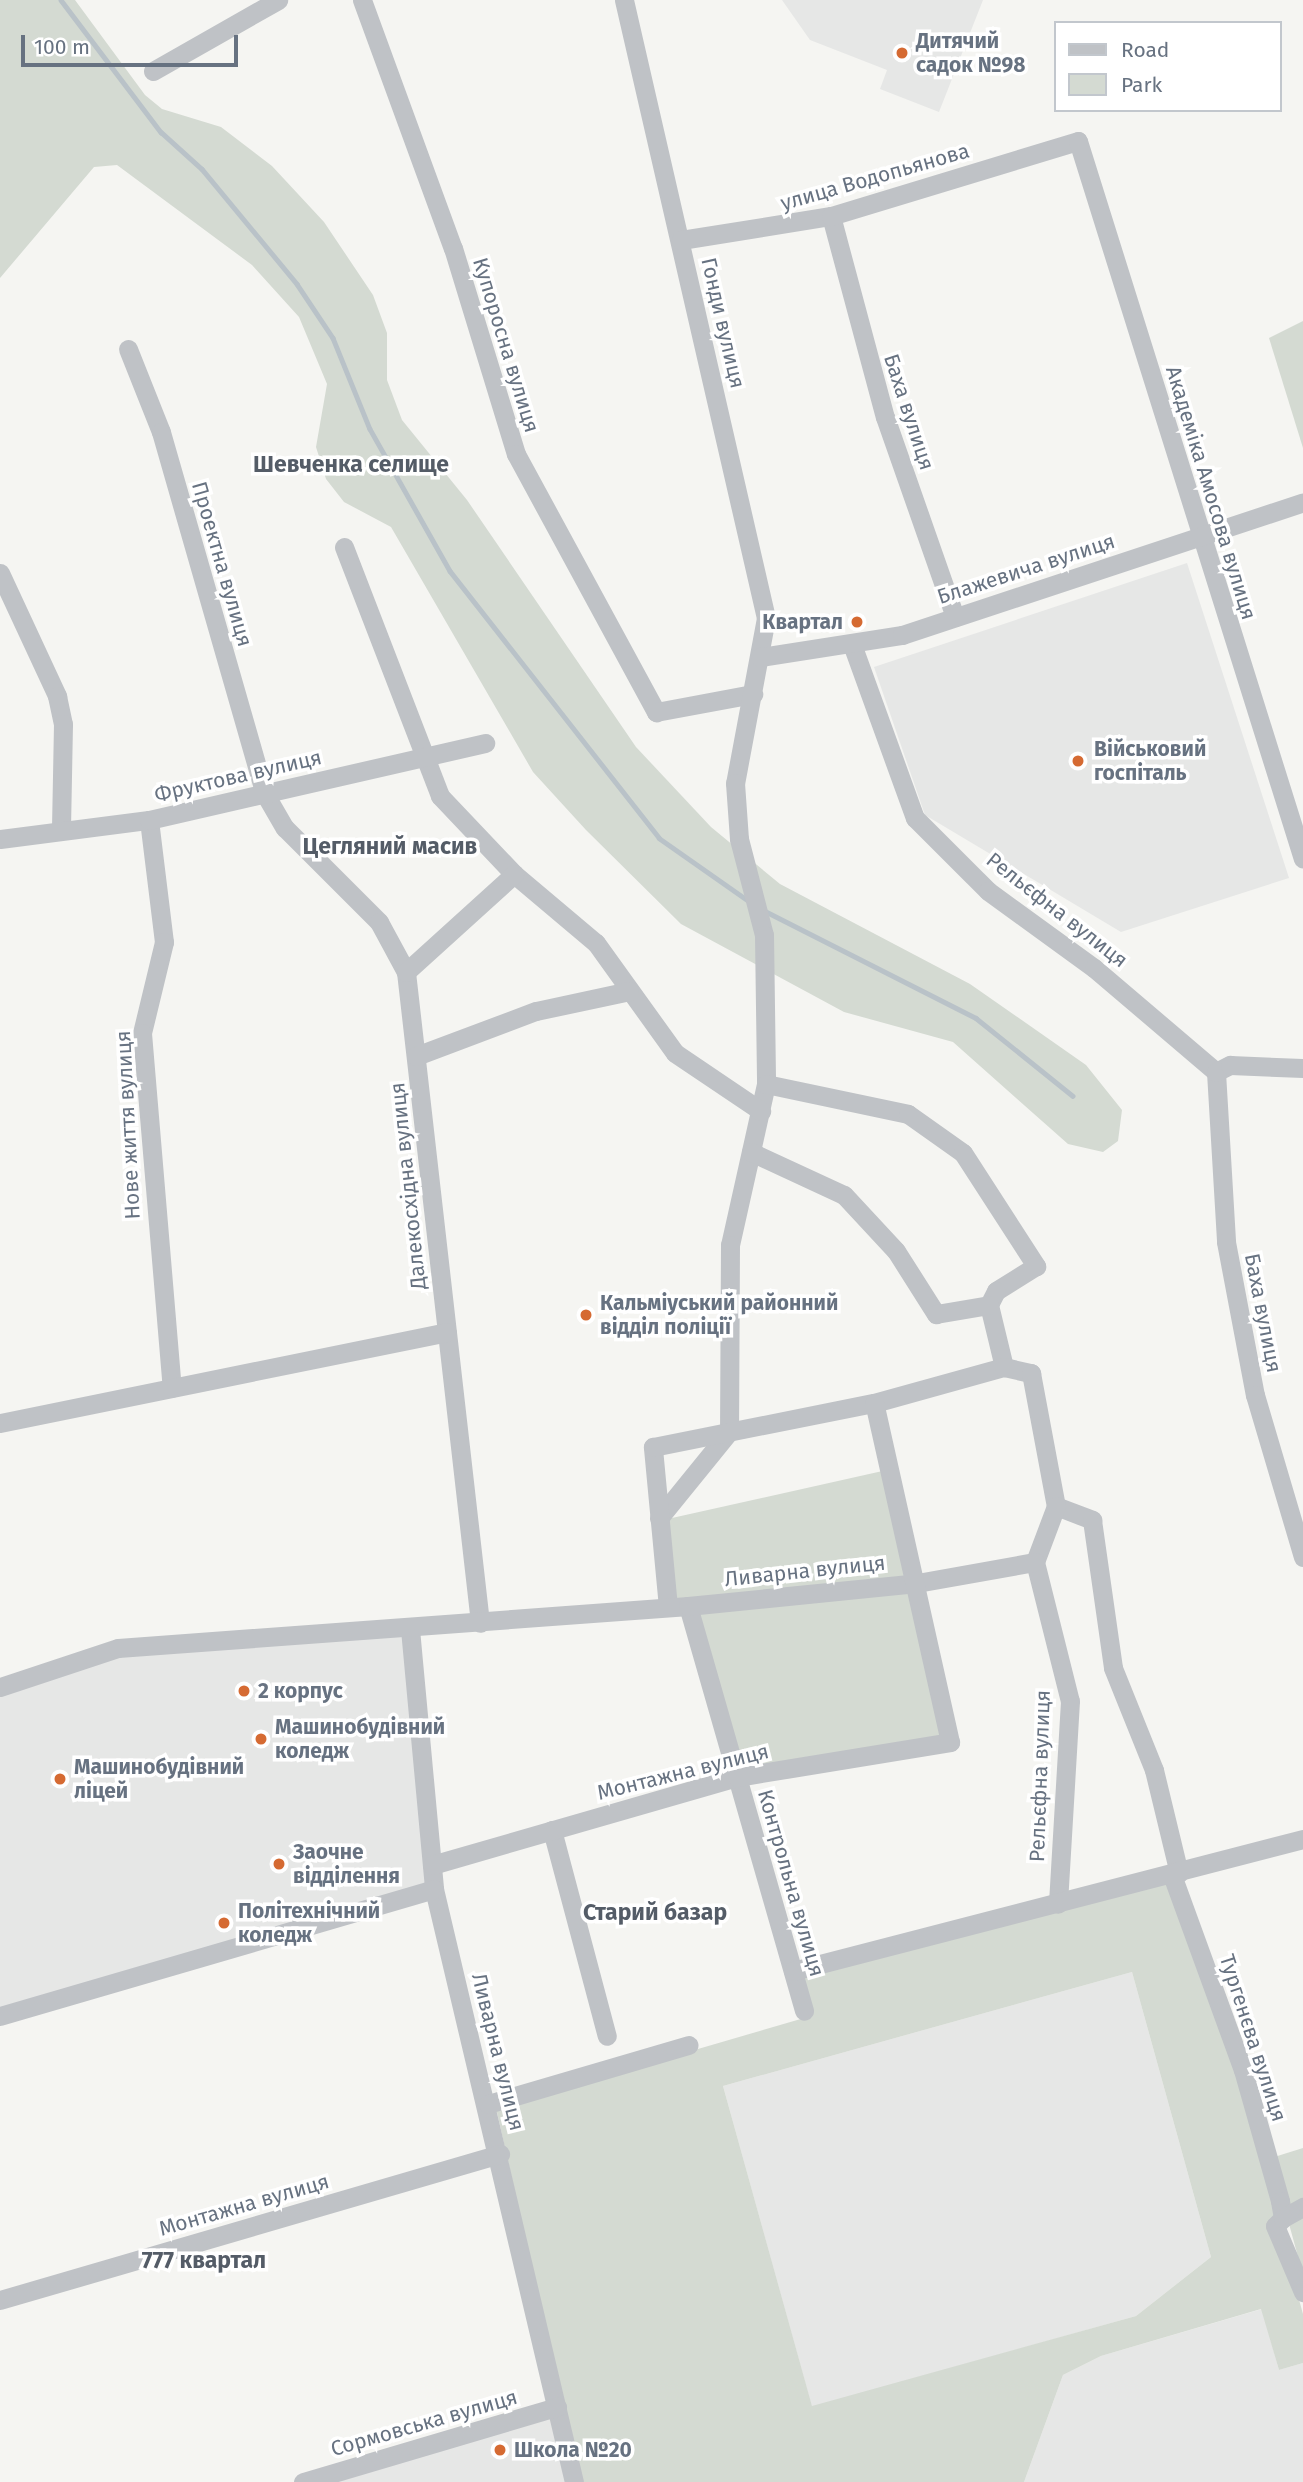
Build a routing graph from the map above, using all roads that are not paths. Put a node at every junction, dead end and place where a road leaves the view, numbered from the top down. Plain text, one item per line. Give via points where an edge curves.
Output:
1 (278, 0) edge
2 (362, 0) edge
3 (624, 0) edge
4 (153, 71) dead end
5 (1078, 141) joint
6 (831, 216) junction
7 (681, 240) junction
8 (128, 349) dead end
9 (1303, 502) edge
10 (1200, 536) junction
11 (344, 547) dead end
12 (0, 573) edge
13 (955, 617) junction
14 (853, 647) junction
15 (760, 657) junction
16 (753, 694) junction
17 (485, 743) dead end
18 (424, 754) junction
19 (265, 794) junction
20 (149, 820) junction
21 (61, 827) junction
22 (0, 839) edge
23 (1303, 859) edge
24 (514, 873) junction
25 (406, 972) junction
26 (629, 991) junction
27 (416, 1056) junction
28 (1303, 1068) edge
29 (1216, 1072) junction
30 (766, 1084) junction
31 (761, 1111) junction
32 (751, 1152) junction
33 (989, 1305) junction
34 (447, 1332) junction
35 (1004, 1367) junction
36 (172, 1388) junction
37 (874, 1402) junction
38 (0, 1423) edge
39 (729, 1432) junction
40 (1056, 1506) junction
41 (659, 1517) junction
42 (1303, 1557) edge
43 (1035, 1563) junction
44 (917, 1583) junction
45 (688, 1606) junction
46 (668, 1607) junction
47 (481, 1623) junction
48 (410, 1629) junction
49 (0, 1687) edge
50 (737, 1777) junction
51 (552, 1830) junction
52 (1303, 1839) edge
53 (432, 1865) junction
54 (1175, 1874) junction
55 (434, 1889) junction
56 (1058, 1904) junction
57 (793, 1971) junction
58 (804, 2011) dead end
59 (0, 2016) edge
60 (607, 2036) dead end
61 (688, 2045) dead end
62 (488, 2104) junction
63 (500, 2154) junction
64 (1303, 2207) edge
65 (1283, 2218) junction
66 (1298, 2261) edge
67 (1303, 2292) edge
68 (0, 2300) edge
69 (557, 2407) junction
70 (303, 2482) edge
71 (574, 2482) edge

1 - 4 street
2 - 16 street, Купоросна вулиця via 453,248 516,454 656,712
3 - 7 street, Гонди вулиця
5 - 6 street, улица Водопьянова
5 - 10 street, Академіка Амосова вулиця
6 - 7 street, улица Водопьянова
6 - 13 street, Баха вулиця via 885,418
7 - 15 street, Гонди вулиця via 764,605
8 - 19 street, Проектна вулиця via 161,432
9 - 10 street, Блажевича вулиця
10 - 13 street, Блажевича вулиця
10 - 23 street, Академіка Амосова вулиця
11 - 18 street
12 - 21 street via 57,696 63,724
13 - 14 street, Блажевича вулиця
14 - 15 street, Блажевича вулиця via 824,643
14 - 29 street, Рельєфна вулиця via 915,818 988,891 1094,968
15 - 16 street
16 - 30 street via 735,810 764,935
17 - 18 street, Фруктова вулиця
18 - 19 street, Фруктова вулиця
18 - 24 street via 440,796
19 - 20 street, Фруктова вулиця
19 - 25 street, Далекосхідна вулиця via 285,828 379,922
20 - 21 street, Фруктова вулиця
20 - 36 street, Нове життя вулиця via 164,942 142,1033
21 - 22 street, Фруктова вулиця
24 - 25 street
24 - 26 street via 588,935
25 - 27 street, Далекосхідна вулиця
26 - 27 street via 536,1011
26 - 31 street via 675,1053
27 - 34 street, Далекосхідна вулиця
28 - 29 street via 1230,1065
29 - 42 street, Баха вулиця via 1226,1242 1255,1395
30 - 31 street
30 - 33 street via 908,1114 963,1153 1036,1266 996,1291
31 - 32 street
32 - 33 street via 844,1195 896,1251 936,1314
32 - 39 street via 730,1245
33 - 35 street
34 - 36 street
34 - 47 street, Далекосхідна вулиця
35 - 37 street
35 - 40 street via 1031,1373
36 - 38 street
37 - 39 street
37 - 44 street
39 - 41 street
39 - 41 street via 653,1447
40 - 43 street
40 - 54 street via 1092,1520 1113,1668 1154,1770
41 - 46 street
43 - 44 street, Ливарна вулиця
43 - 56 street, Рельєфна вулиця via 1070,1701
44 - 45 street, Ливарна вулиця
44 - 50 street, Монтажна вулиця via 950,1742
45 - 46 street, Ливарна вулиця
45 - 50 street, Контрольна вулиця
46 - 47 street, Ливарна вулиця
47 - 48 street, Ливарна вулиця
48 - 49 street, Ливарна вулиця via 118,1648
48 - 53 street, Ливарна вулиця
50 - 51 street, Монтажна вулиця
50 - 57 street, Контрольна вулиця
51 - 53 street, Монтажна вулиця
51 - 60 street
52 - 54 street
53 - 55 street, Ливарна вулиця
54 - 56 street
54 - 65 street, Тургенєва вулиця via 1243,2070
55 - 59 street
55 - 62 street, Ливарна вулиця
56 - 57 street
57 - 58 street, Контрольна вулиця
61 - 62 street
62 - 63 street, Ливарна вулиця
63 - 68 street, Монтажна вулиця
63 - 69 street, Ливарна вулиця
64 - 65 street
65 - 66 street, Тургенєва вулиця via 1275,2226
66 - 67 street, Тургенєва вулиця
69 - 70 street, Сормовська вулиця
69 - 71 street, Ливарна вулиця

